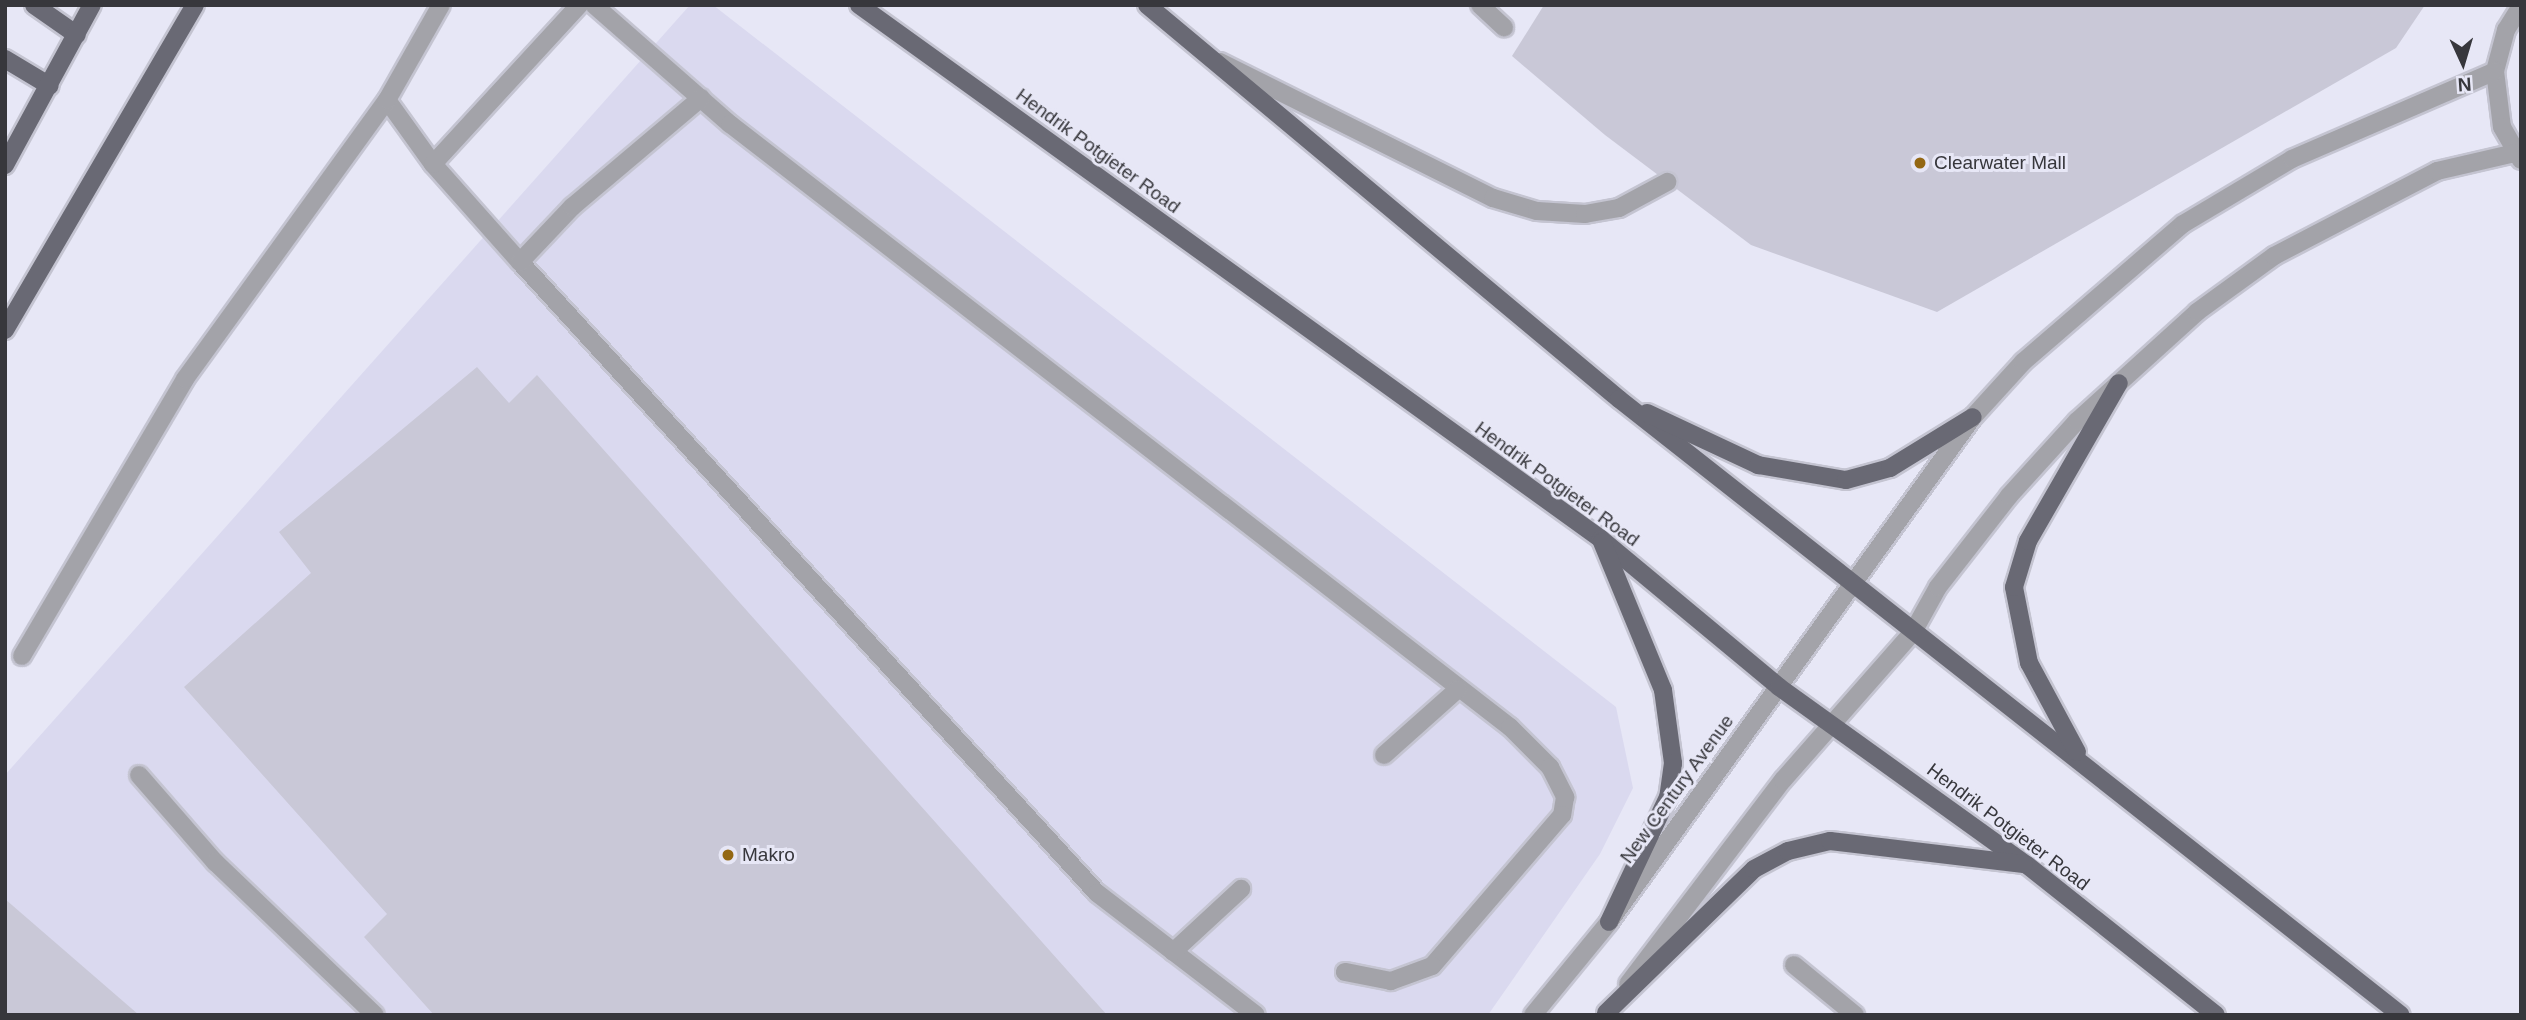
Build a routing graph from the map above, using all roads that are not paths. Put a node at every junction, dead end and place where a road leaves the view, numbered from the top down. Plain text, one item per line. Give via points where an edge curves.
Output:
1 (34, 5) edge
2 (92, 5) edge
3 (195, 5) edge
4 (441, 5) edge
5 (579, 5) edge
6 (594, 5) edge
7 (859, 5) edge
8 (1147, 5) edge
9 (1480, 5) edge
10 (2521, 6) edge
11 (1504, 27) dead end
12 (77, 35) junction
13 (1208, 56) junction
14 (5, 59) edge
15 (2496, 71) junction
16 (50, 86) junction
17 (702, 98) junction
18 (387, 100) junction
19 (2518, 156) edge
20 (433, 164) junction
21 (5, 165) edge
22 (1667, 181) dead end
23 (520, 262) junction
24 (5, 330) edge
25 (2119, 383) junction
26 (1619, 399) junction
27 (1973, 417) junction
28 (1601, 539) junction
29 (1854, 586) junction
30 (1913, 632) junction
31 (22, 656) dead end
32 (1779, 687) junction
33 (1458, 689) junction
34 (1832, 725) junction
35 (1384, 755) dead end
36 (2085, 765) junction
37 (139, 775) dead end
38 (2027, 864) junction
39 (1241, 889) dead end
40 (1609, 922) junction
41 (1173, 952) junction
42 (1794, 965) dead end
43 (1345, 972) dead end
44 (1605, 1014) edge
45 (375, 1015) edge
46 (1256, 1015) edge
47 (1534, 1015) edge
48 (1855, 1015) edge
49 (2216, 1015) edge
50 (2401, 1015) edge

1 - 12 main road
2 - 12 main road
3 - 24 main road
4 - 18 street
5 - 20 street
6 - 17 street
7 - 28 main road, Hendrik Potgieter Road
8 - 13 main road
9 - 11 street
10 - 15 street via 2506,30
12 - 16 main road
13 - 22 street via 1493,198 1537,211 1585,214 1619,208
13 - 26 main road
14 - 16 main road
15 - 19 street via 2502,127
15 - 27 street, New Century Avenue via 2291,159 2183,225 2023,362
16 - 21 main road
17 - 23 street via 572,207
17 - 33 street
18 - 20 street
18 - 31 street via 185,379
19 - 25 street via 2437,172 2333,221 2197,312
20 - 23 street
23 - 41 street via 1097,892
25 - 30 street via 2009,496 1938,587
25 - 36 main road via 2028,541 2014,587 2029,663 2044,701
26 - 27 main road via 1758,465 1813,478 1846,480 1890,468
26 - 29 main road
27 - 29 street, New Century Avenue
28 - 32 main road, Hendrik Potgieter Road
28 - 40 main road via 1662,690 1673,763 1668,797
29 - 30 main road
29 - 32 street, New Century Avenue
30 - 34 street
30 - 36 main road
32 - 34 main road, Hendrik Potgieter Road
32 - 40 street, New Century Avenue
33 - 35 street
33 - 43 street via 1550,767 1565,797 1562,815 1432,966 1391,981
34 - 38 main road, Hendrik Potgieter Road
34 - 44 street
36 - 50 main road
37 - 45 street via 215,862
38 - 44 main road via 1830,841 1788,851 1754,869
38 - 49 main road, Hendrik Potgieter Road
39 - 41 street
40 - 47 street, New Century Avenue
41 - 46 street
42 - 48 street

